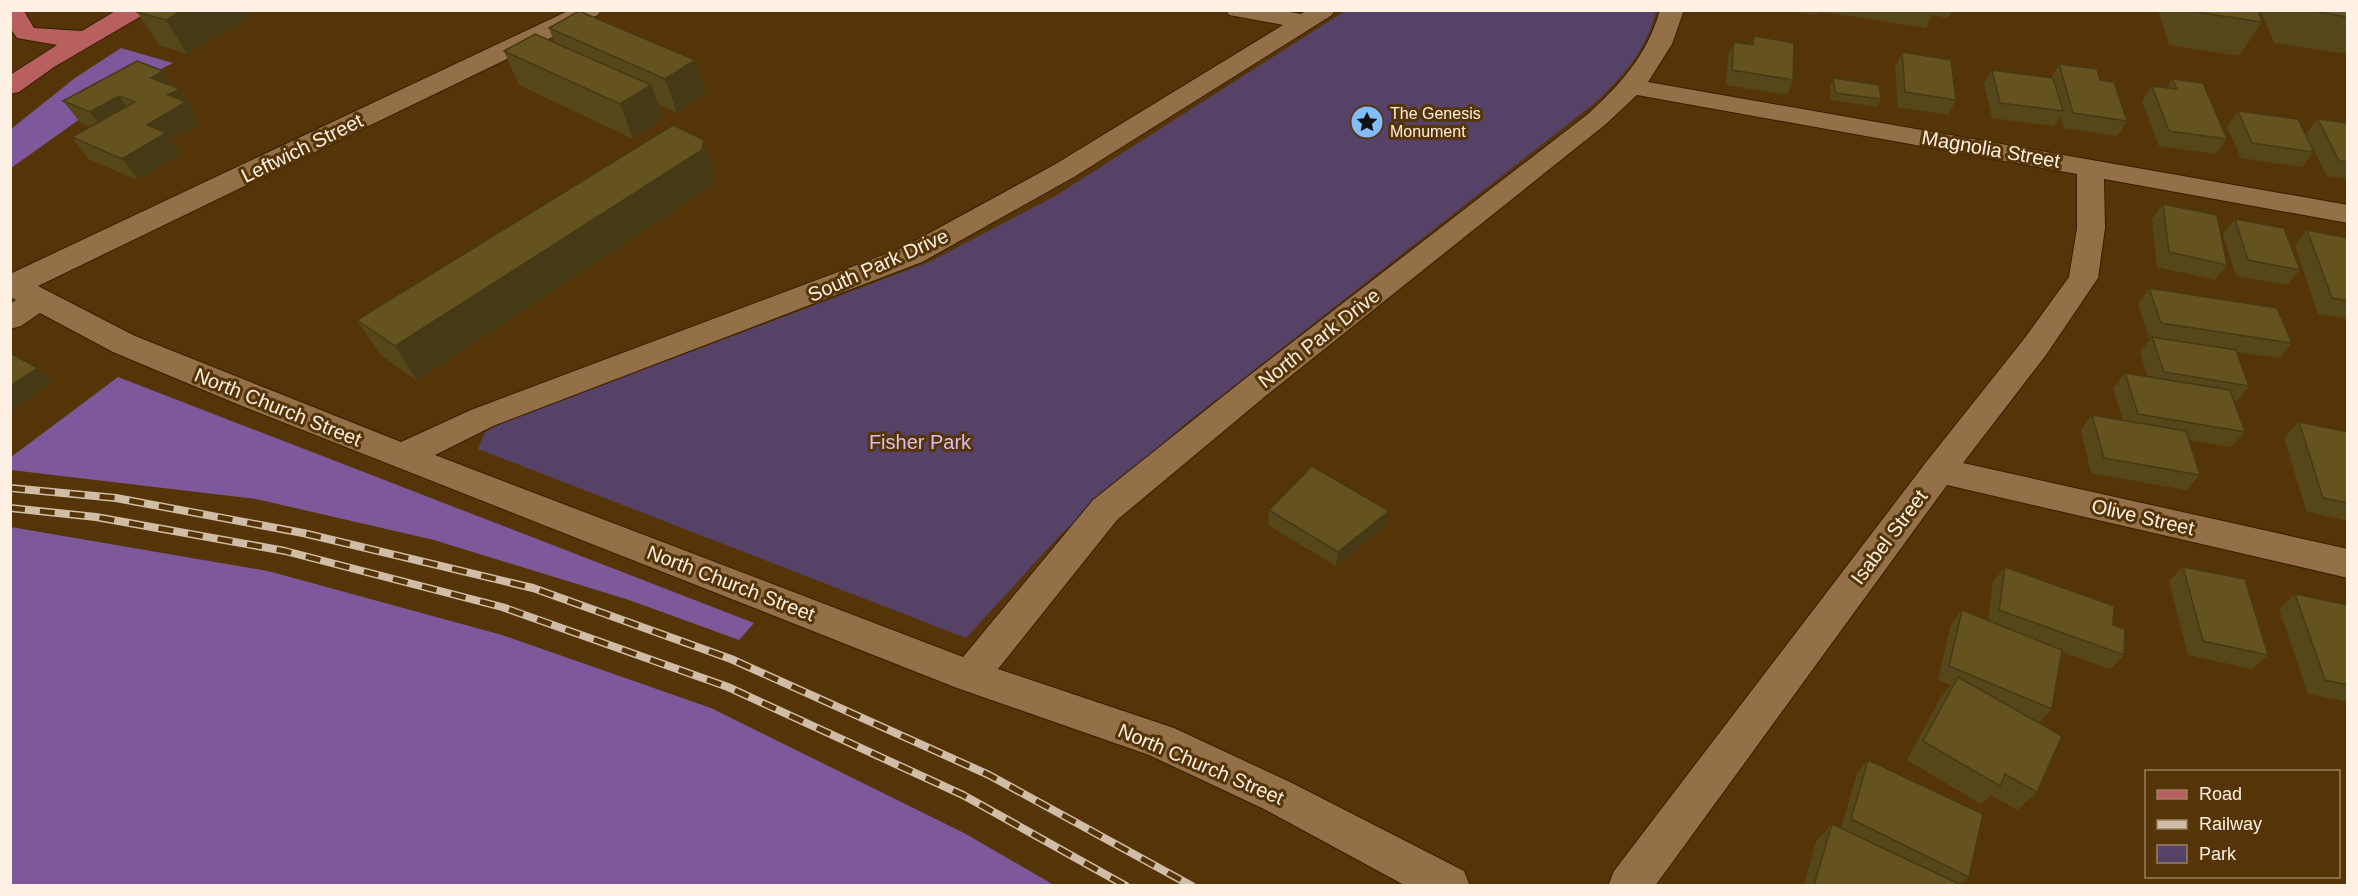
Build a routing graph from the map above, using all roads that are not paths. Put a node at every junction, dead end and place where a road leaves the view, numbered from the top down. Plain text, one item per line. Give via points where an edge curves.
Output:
1 (135, 10) edge
2 (590, 10) edge
3 (1238, 10) edge
4 (1672, 10) edge
5 (10, 14) edge
6 (1314, 16) edge
7 (85, 38) junction
8 (10, 87) edge
9 (1634, 87) junction
10 (2090, 167) junction
11 (2348, 214) edge
12 (21, 290) edge
13 (10, 319) edge
14 (402, 456) junction
15 (1939, 470) junction
16 (2348, 564) edge
17 (970, 676) junction
18 (1449, 885) edge
19 (1629, 885) edge

1 - 7 main road
2 - 12 street, Leftwich Street
3 - 6 street
4 - 9 street, North Park Drive via 1666,32
5 - 7 main road via 16,16 25,33
6 - 14 street, South Park Drive via 1064,171 912,255 482,418
7 - 8 main road
9 - 10 street, Magnolia Street
9 - 17 street, North Park Drive via 1105,510
10 - 11 street, Magnolia Street
10 - 15 street, Isabel Street via 2091,228 2083,278
12 - 13 street, Leftwich Street
12 - 14 street, North Church Street via 124,344
14 - 17 street, North Church Street
15 - 16 street, Olive Street
15 - 19 street, Isabel Street
17 - 18 street, North Church Street via 1160,741 1278,796

